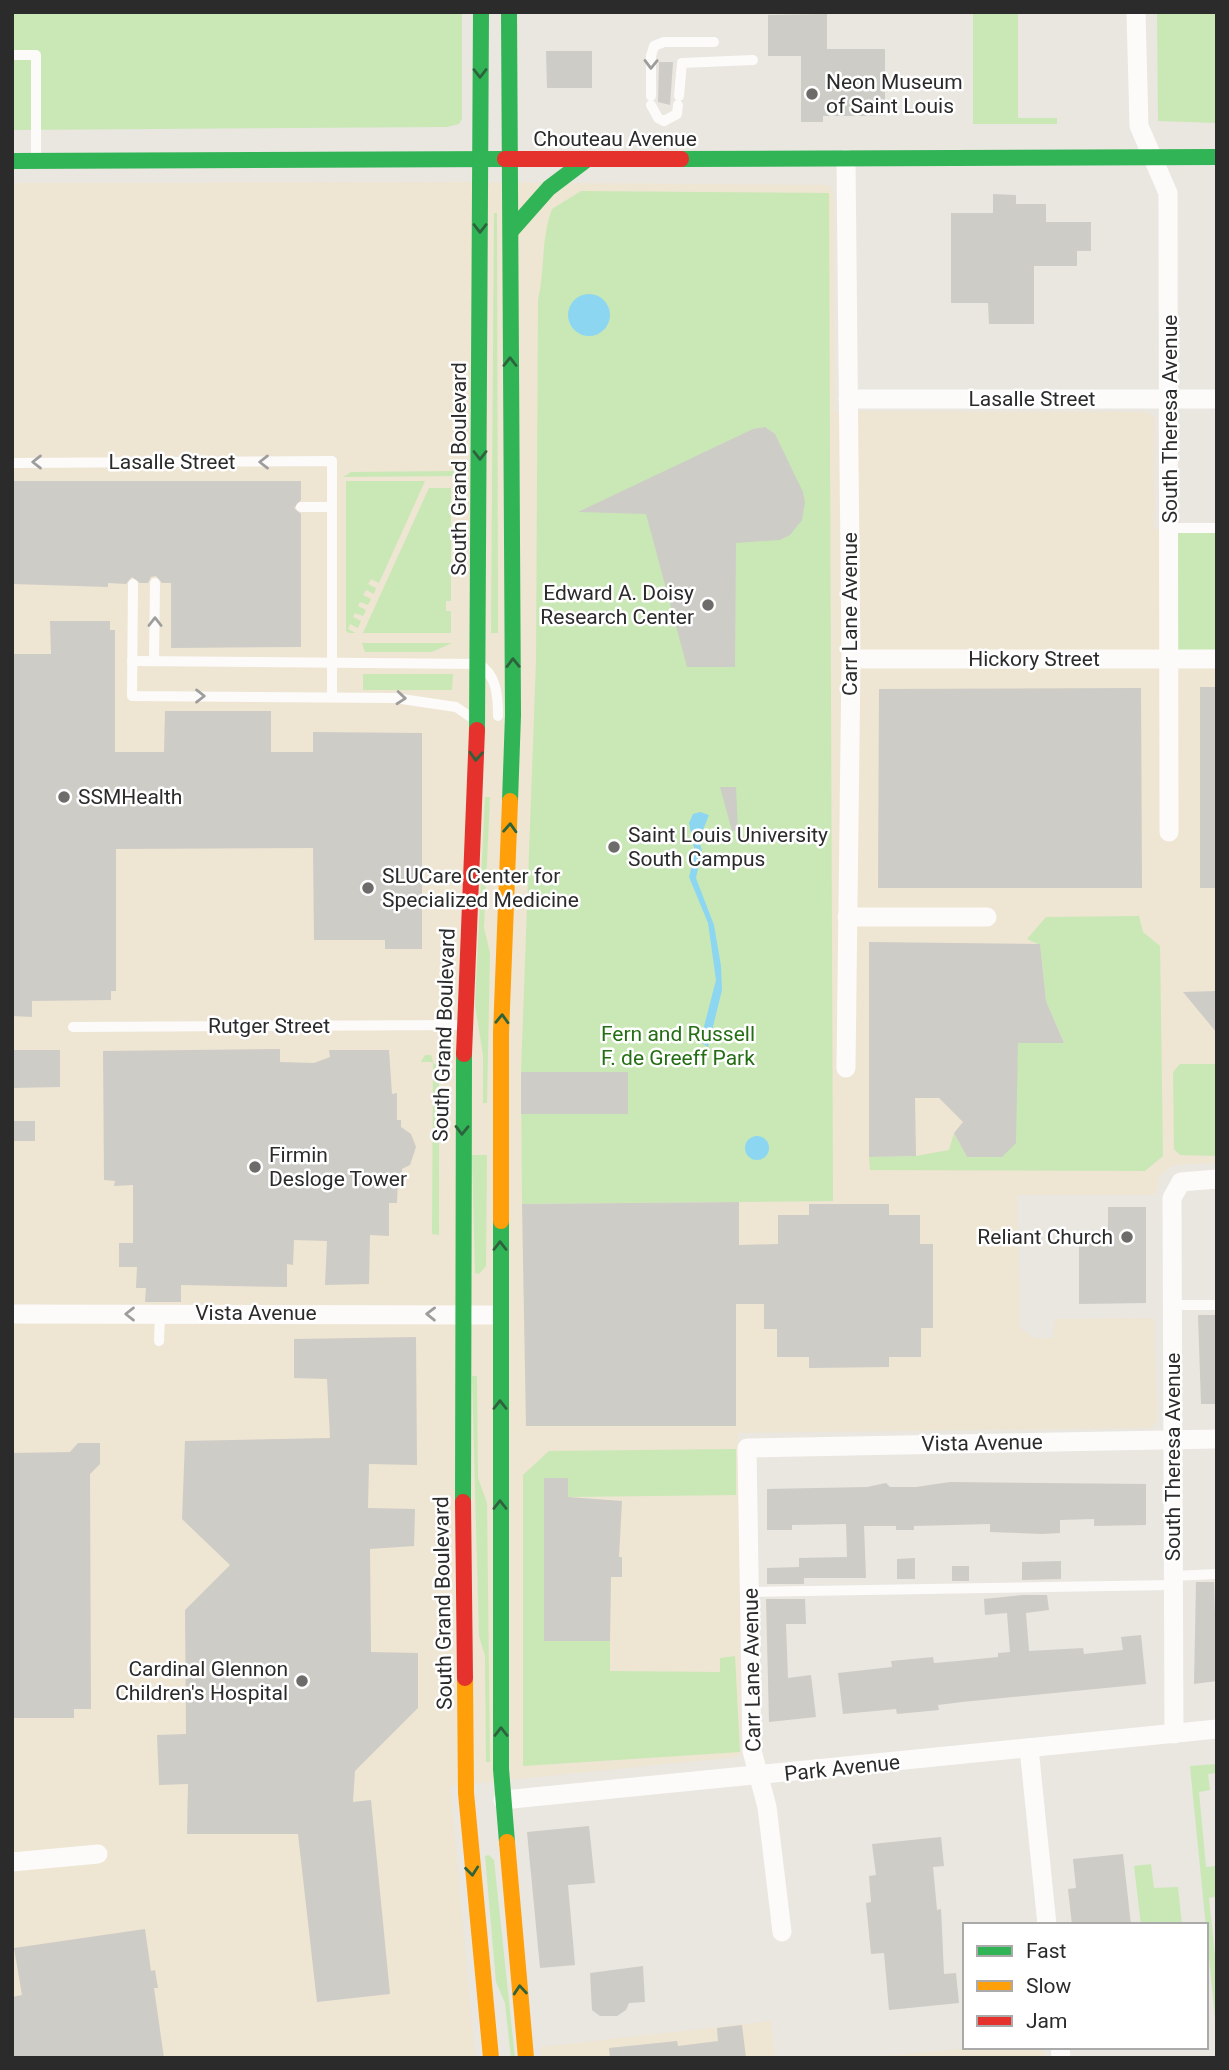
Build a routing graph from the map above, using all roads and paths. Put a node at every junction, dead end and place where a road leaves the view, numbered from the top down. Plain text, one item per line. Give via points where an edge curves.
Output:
1 (481, 12) edge
2 (509, 12) edge
3 (1136, 12) edge
4 (714, 42) dead end
5 (12, 55) edge
6 (753, 60) dead end
7 (1154, 158) junction
8 (1217, 158) edge
9 (480, 159) junction
10 (846, 159) junction
11 (12, 160) edge
12 (36, 160) junction
13 (510, 160) junction
14 (586, 160) junction
15 (511, 231) junction
16 (848, 399) junction
17 (1170, 399) junction
18 (1217, 399) edge
19 (12, 463) edge
20 (301, 507) dead end
21 (332, 507) junction
22 (1171, 528) junction
23 (1217, 528) edge
24 (133, 583) dead end
25 (155, 583) dead end
26 (851, 659) junction
27 (1217, 659) edge
28 (1169, 660) junction
29 (132, 661) junction
30 (155, 661) junction
31 (333, 663) junction
32 (478, 664) junction
33 (332, 696) junction
34 (498, 723) dead end
35 (477, 729) junction
36 (500, 745) dead end
37 (512, 780) junction
38 (1169, 832) dead end
39 (847, 917) junction
40 (987, 917) dead end
41 (464, 1025) junction
42 (74, 1027) dead end
43 (846, 1068) dead end
44 (488, 1125) junction
45 (1217, 1179) edge
46 (1172, 1305) junction
47 (1217, 1305) edge
48 (12, 1314) edge
49 (160, 1314) junction
50 (461, 1314) junction
51 (499, 1315) junction
52 (159, 1341) dead end
53 (1173, 1439) junction
54 (1217, 1439) edge
55 (747, 1448) joint
56 (1217, 1574) edge
57 (1173, 1581) junction
58 (751, 1592) junction
59 (1217, 1729) edge
60 (1174, 1734) junction
61 (1029, 1748) junction
62 (759, 1776) junction
63 (485, 1802) junction
64 (99, 1854) dead end
65 (12, 1861) edge
66 (1047, 1923) edge
67 (782, 1932) dead end
68 (491, 2058) edge
69 (526, 2058) edge

1 -> 9 main road, South Grand Boulevard
2 - 13 main road, South Grand Boulevard
3 - 7 street, South Theresa Avenue via 1138,118
4 -> 6 lane via 654,46 651,100 658,118 664,121 677,114 682,63
5 - 12 lane via 36,55
7 - 8 main road, Chouteau Avenue
7 - 10 main road, Chouteau Avenue
7 - 17 street, South Theresa Avenue via 1168,193
9 - 12 main road, Chouteau Avenue
9 - 13 main road, Chouteau Avenue
9 -> 32 main road, South Grand Boulevard
10 - 14 main road, Chouteau Avenue
10 - 16 street, Carr Lane Avenue
11 - 12 main road, Chouteau Avenue
13 - 14 main road, Chouteau Avenue
13 - 15 main road, South Grand Boulevard
14 - 15 main road via 550,188
37 -> 15 main road, South Grand Boulevard
16 - 17 street, Lasalle Street
16 - 26 street, Carr Lane Avenue
17 - 18 street, Lasalle Street
17 - 22 street, South Theresa Avenue
21 -> 19 lane, Lasalle Street via 332,461
20 - 21 lane
21 - 31 lane
22 - 23 lane
22 - 28 street, South Theresa Avenue
24 - 29 lane
30 -> 25 lane
26 - 28 street, Hickory Street
26 - 39 street, Carr Lane Avenue
27 - 28 street, Hickory Street
28 - 38 street, South Theresa Avenue
29 - 30 lane
29 -> 33 lane via 132,696
30 - 31 lane
31 - 32 lane
31 - 33 lane
32 - 34 lane via 493,680
32 - 35 main road, South Grand Boulevard
33 -> 35 lane via 440,703 464,711
35 -> 41 main road, South Grand Boulevard
36 - 37 lane
44 -> 37 main road, South Grand Boulevard
39 - 40 street
39 - 43 street, Carr Lane Avenue
41 - 42 lane, Rutger Street
41 - 44 main road via 474,1061 476,1112
41 -> 50 main road, South Grand Boulevard
51 -> 44 main road, South Grand Boulevard
45 - 46 street, South Theresa Avenue via 1179,1183 1172,1198
46 - 47 lane
46 - 53 street, South Theresa Avenue
49 -> 48 street, Vista Avenue
50 -> 49 street, Vista Avenue
49 - 52 lane
50 - 51 street, Vista Avenue
50 - 63 main road, South Grand Boulevard
63 -> 51 main road, South Grand Boulevard
53 - 54 street, Vista Avenue
53 - 55 street, Vista Avenue
53 - 57 street, South Theresa Avenue
55 - 58 street, Carr Lane Avenue
56 - 57 lane
57 - 58 lane
57 - 60 street, South Theresa Avenue
58 - 62 street, Carr Lane Avenue via 752,1751
59 - 60 street, Park Avenue
60 - 61 street, Park Avenue
61 - 62 street, Park Avenue
61 - 66 street
62 - 63 street, Park Avenue
62 - 67 street, Carr Lane Avenue
63 -> 68 main road, South Grand Boulevard
69 -> 63 main road, South Grand Boulevard
64 - 65 street

